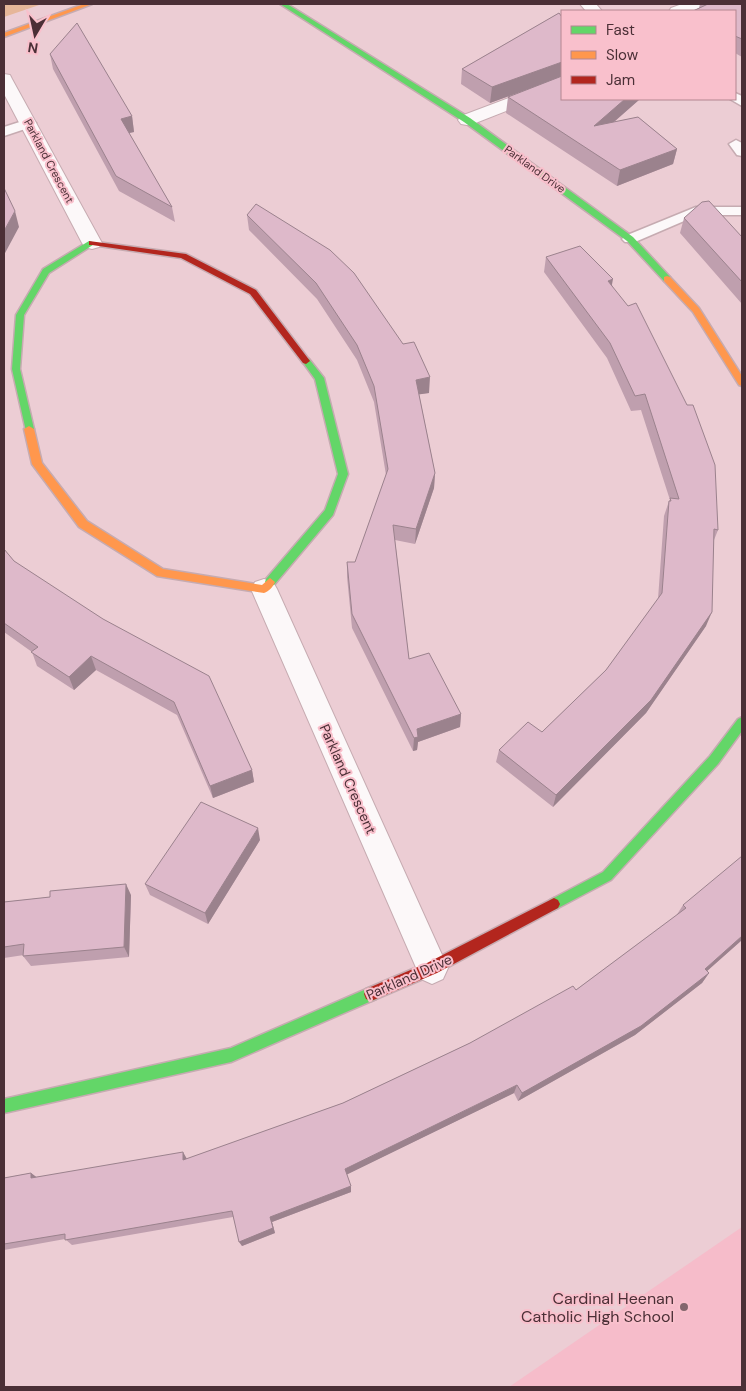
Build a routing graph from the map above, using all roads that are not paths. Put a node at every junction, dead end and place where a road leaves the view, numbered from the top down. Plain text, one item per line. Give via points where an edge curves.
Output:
1 (89, 4) edge
2 (283, 4) edge
3 (696, 4) edge
4 (680, 10) edge
5 (4, 34) edge
6 (4, 79) edge
7 (561, 84) edge
8 (467, 120) junction
9 (29, 122) junction
10 (4, 132) edge
11 (742, 211) edge
12 (630, 239) junction
13 (92, 243) junction
14 (742, 383) edge
15 (264, 589) junction
16 (742, 722) edge
17 (432, 968) junction
18 (4, 1106) edge

1 - 5 street
2 - 8 street, Parkland Drive
3 - 4 street
6 - 9 street, Parkland Crescent
7 - 8 street
8 - 12 street, Parkland Drive
9 - 10 lane
9 - 13 street, Parkland Crescent
11 - 12 lane via 696,211
12 - 14 street, Parkland Drive via 696,310
13 - 15 street via 183,256 253,292 319,378 343,474 329,512
13 - 15 street via 46,271 20,316 16,369 37,464 83,524 161,573
15 - 17 street, Parkland Crescent
16 - 17 street, Parkland Drive via 714,760 607,876
17 - 18 street, Parkland Drive via 231,1055

